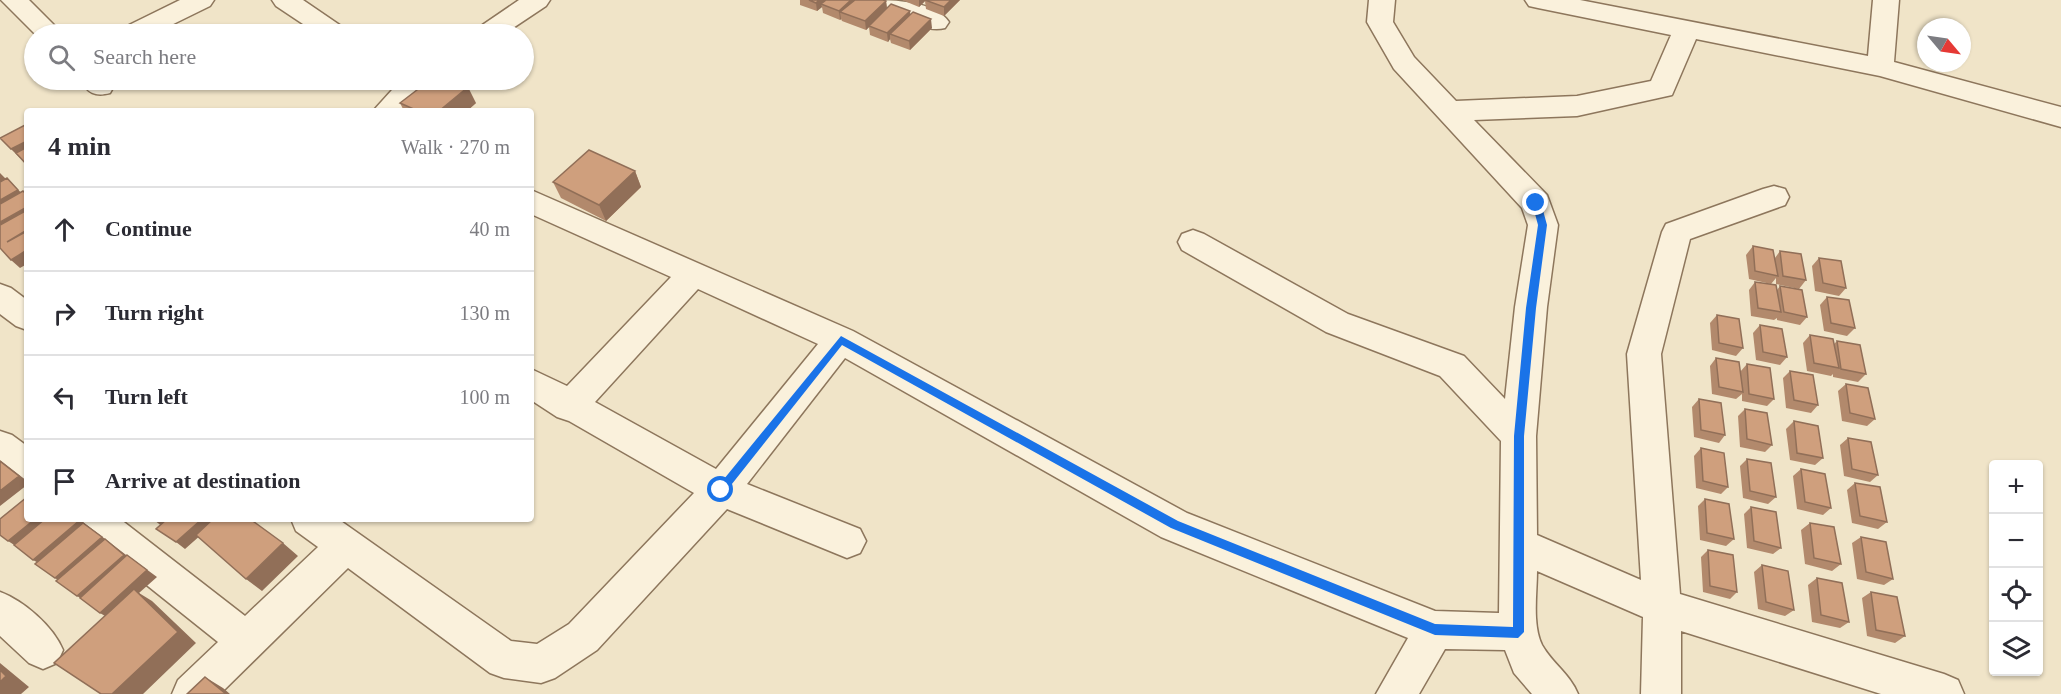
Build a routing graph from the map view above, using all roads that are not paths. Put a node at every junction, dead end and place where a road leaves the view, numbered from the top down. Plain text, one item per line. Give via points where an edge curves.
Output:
1 (13, 0) edge
2 (201, 0) edge
3 (285, 0) edge
4 (537, 0) edge
5 (884, 0) edge
6 (1382, 0) edge
7 (1538, 0) edge
8 (1886, 0) edge
9 (0, 6) edge
10 (936, 22) dead end
11 (39, 24) edge
12 (152, 24) edge
13 (320, 24) edge
14 (502, 24) edge
15 (1686, 31) junction
16 (1880, 68) junction
17 (404, 90) edge
18 (389, 108) edge
19 (1449, 111) junction
20 (2061, 117) edge
21 (1774, 197) dead end
22 (534, 202) edge
23 (1193, 242) dead end
24 (693, 274) junction
25 (7, 294) edge
26 (24, 314) edge
27 (841, 340) junction
28 (534, 385) edge
29 (569, 407) junction
30 (1519, 436) junction
31 (0, 446) edge
32 (24, 465) edge
33 (721, 490) junction
34 (96, 522) edge
35 (313, 522) edge
36 (847, 541) dead end
37 (1519, 545) junction
38 (345, 546) junction
39 (1662, 607) junction
40 (0, 610) edge
41 (1435, 630) junction
42 (248, 642) junction
43 (1523, 646) junction
44 (42, 650) dead end
45 (192, 694) edge
46 (1396, 694) edge
47 (1558, 694) edge
48 (1661, 694) edge
49 (1944, 694) edge

1 - 9 street
1 - 11 street
2 - 12 street
3 - 13 street
4 - 14 street
5 - 10 street
6 - 19 street via 1380,22 1404,63
7 - 15 street
8 - 16 street
15 - 16 street
15 - 19 street via 1662,88 1577,106
16 - 20 street
17 - 18 street
19 - 30 street via 1536,203 1543,225
21 - 39 street via 1677,232 1644,354
22 - 24 street
23 - 30 street via 1337,323 1452,366
24 - 27 street
24 - 29 street
25 - 26 street
27 - 33 street
27 - 41 street via 1174,525
28 - 29 street
29 - 33 street
30 - 37 street
31 - 32 street
33 - 36 street
33 - 38 street via 583,637 541,664 504,659
34 - 42 street
35 - 38 street
37 - 39 street
37 - 43 street
38 - 42 street
39 - 48 street
39 - 49 street
40 - 44 street
41 - 43 street
41 - 46 street
42 - 45 street
43 - 47 street

